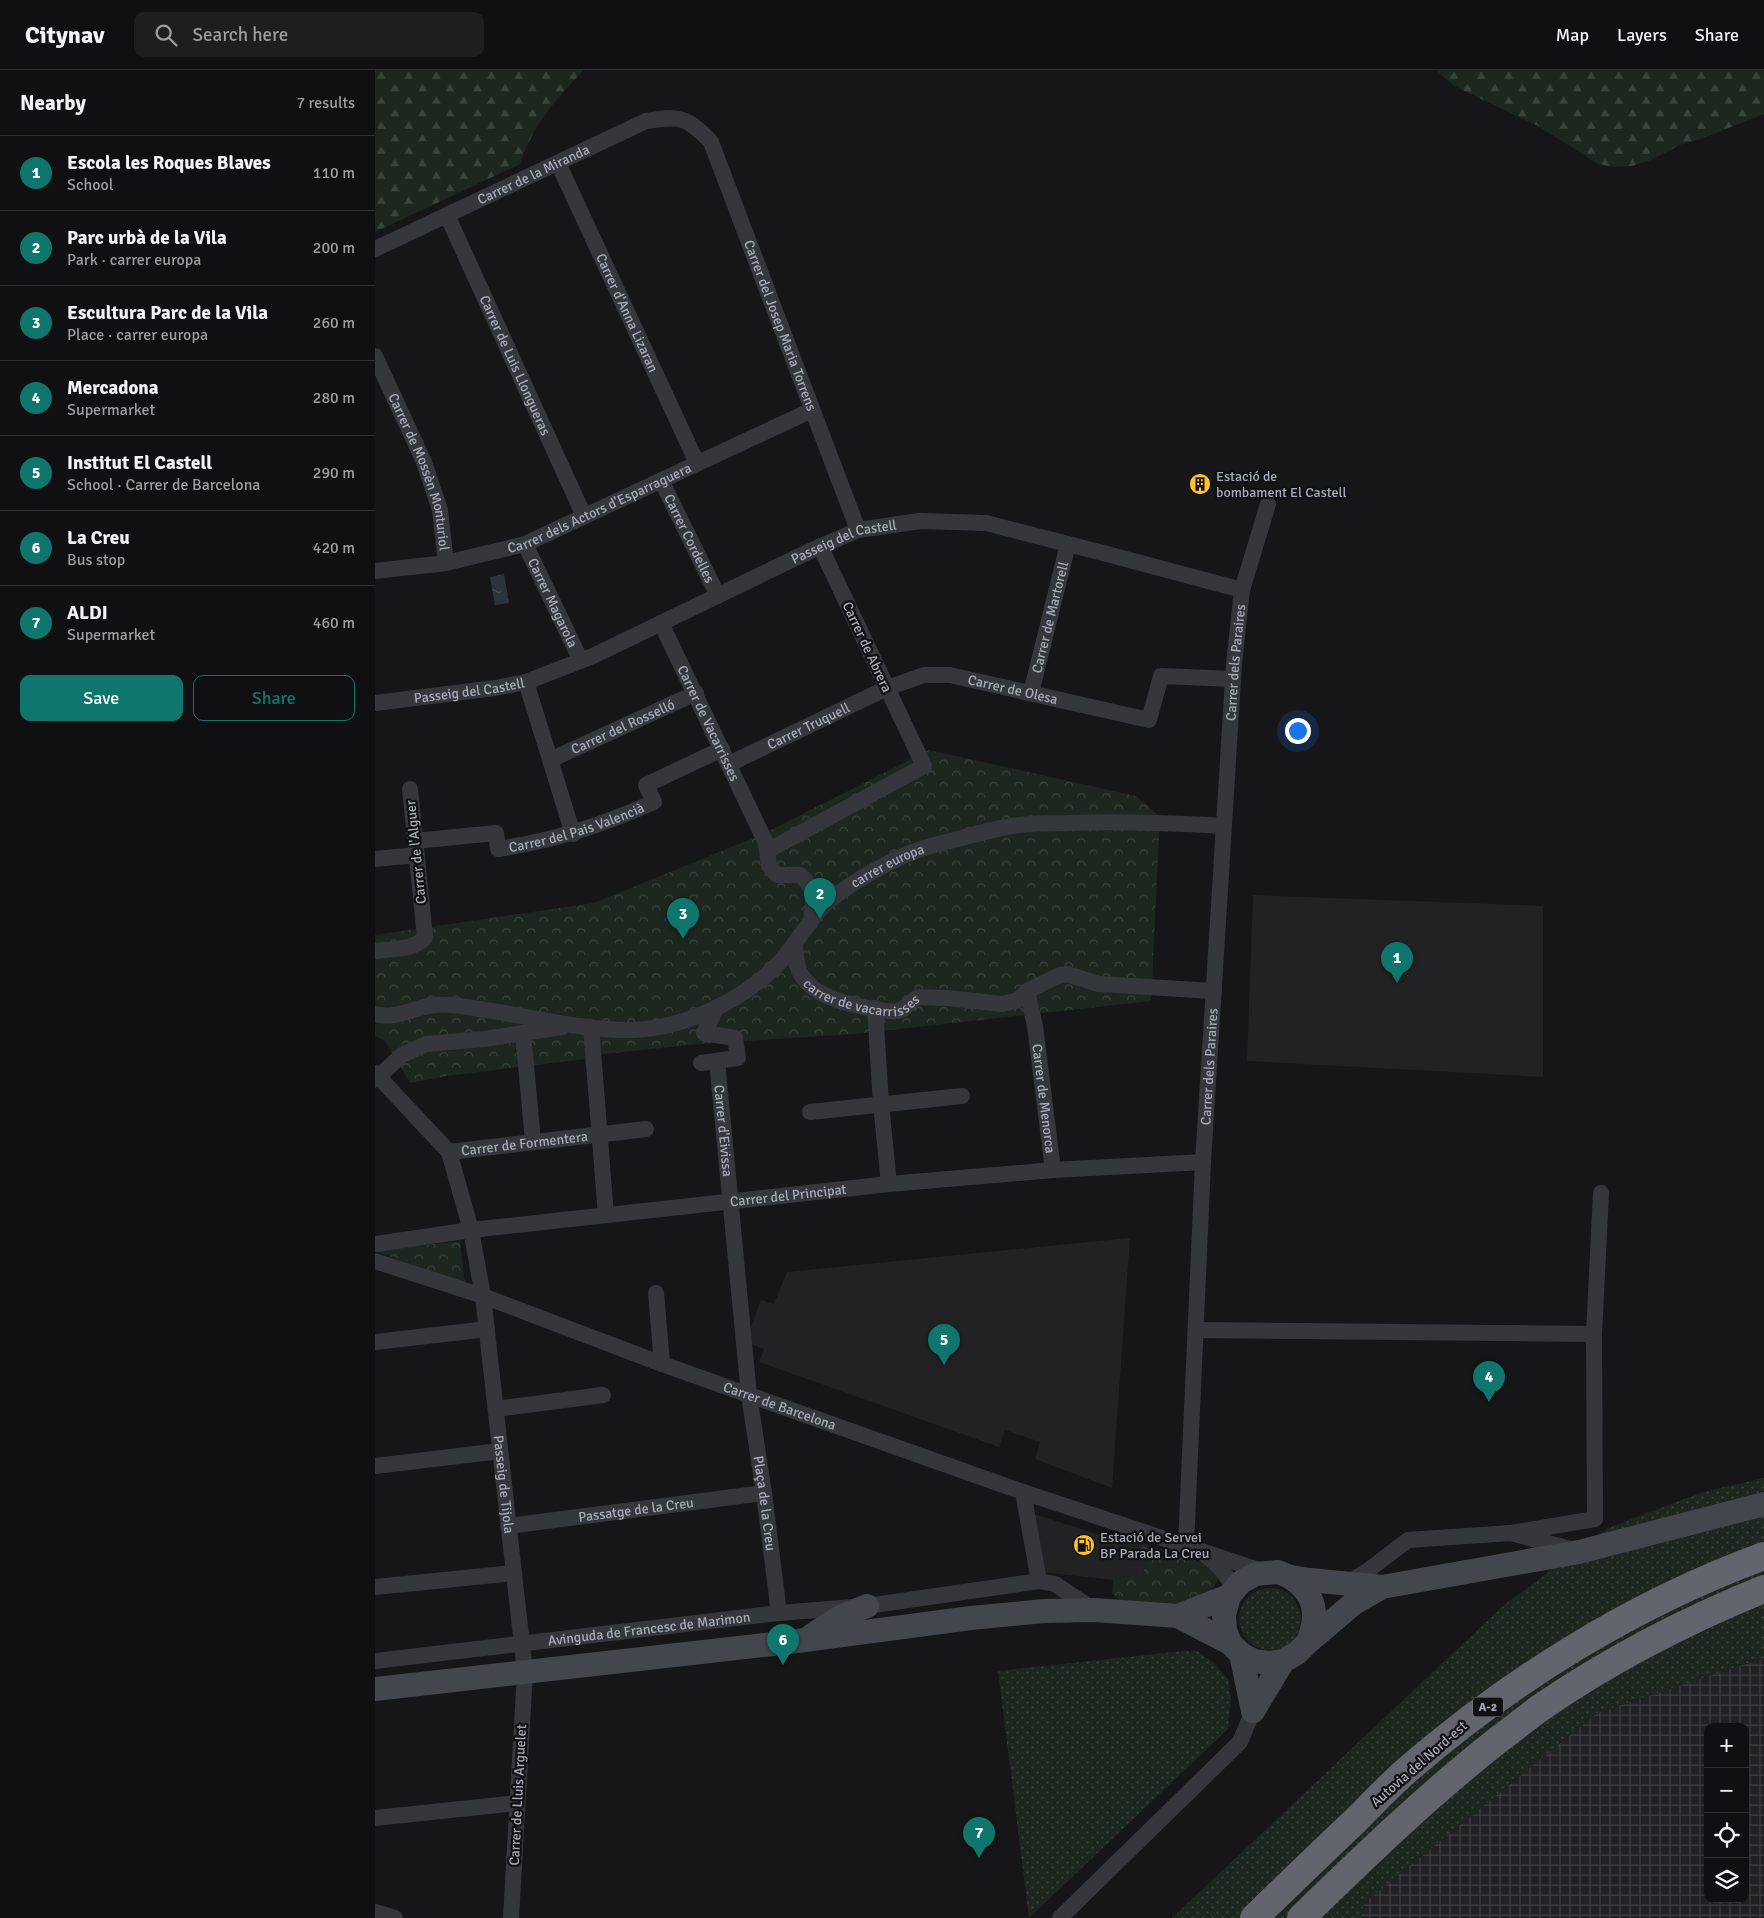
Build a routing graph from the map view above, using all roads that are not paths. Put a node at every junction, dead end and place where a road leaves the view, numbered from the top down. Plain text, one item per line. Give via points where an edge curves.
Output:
1 (695, 125) joint
2 (558, 163) junction
3 (447, 215) junction
4 (375, 249) edge
5 (375, 356) edge
6 (812, 410) junction
7 (697, 463) junction
8 (661, 480) junction
9 (1268, 504) dead end
10 (584, 516) junction
11 (858, 530) junction
12 (525, 544) junction
13 (1068, 544) junction
14 (821, 546) junction
15 (446, 563) junction
16 (375, 570) edge
17 (1242, 590) junction
18 (718, 596) junction
19 (661, 623) junction
20 (581, 661) junction
21 (1233, 679) junction
22 (526, 682) junction
23 (887, 688) junction
24 (695, 693) junction
25 (1031, 693) junction
26 (375, 703) edge
27 (722, 749) junction
28 (550, 760) junction
29 (729, 764) junction
30 (410, 789) dead end
31 (1224, 826) junction
32 (573, 834) junction
33 (416, 848) junction
34 (768, 859) junction
35 (375, 860) edge
36 (811, 922) junction
37 (795, 946) junction
38 (375, 951) edge
39 (1214, 990) junction
40 (1027, 992) junction
41 (717, 1007) junction
42 (875, 1008) junction
43 (375, 1014) edge
44 (571, 1025) junction
45 (591, 1027) junction
46 (523, 1033) junction
47 (376, 1077) edge
48 (962, 1096) dead end
49 (881, 1104) junction
50 (811, 1112) dead end
51 (646, 1129) dead end
52 (599, 1134) junction
53 (533, 1141) junction
54 (449, 1152) junction
55 (1203, 1162) junction
56 (1053, 1170) junction
57 (889, 1184) junction
58 (1601, 1193) dead end
59 (731, 1201) junction
60 (606, 1215) junction
61 (471, 1230) junction
62 (375, 1244) edge
63 (375, 1262) edge
64 (656, 1294) dead end
65 (483, 1296) junction
66 (487, 1329) junction
67 (1197, 1330) junction
68 (1594, 1334) junction
69 (375, 1342) edge
70 (662, 1364) junction
71 (603, 1395) dead end
72 (749, 1395) junction
73 (496, 1410) junction
74 (500, 1451) junction
75 (375, 1466) edge
76 (1023, 1492) junction
77 (764, 1493) junction
78 (1764, 1504) edge
79 (508, 1526) junction
80 (1511, 1533) junction
81 (1186, 1545) junction
82 (1579, 1552) junction
83 (1764, 1556) edge
84 (1265, 1572) junction
85 (514, 1573) junction
86 (1290, 1577) junction
87 (1039, 1581) junction
88 (1347, 1583) junction
89 (375, 1587) edge
90 (1382, 1587) junction
91 (1764, 1589) edge
92 (1231, 1592) junction
93 (867, 1606) junction
94 (1094, 1610) junction
95 (779, 1612) junction
96 (1179, 1616) junction
97 (806, 1640) junction
98 (1308, 1642) junction
99 (522, 1643) junction
100 (1236, 1649) junction
101 (1283, 1660) junction
102 (375, 1661) edge
103 (525, 1672) junction
104 (375, 1689) edge
105 (1253, 1711) junction
106 (517, 1803) junction
107 (375, 1818) edge
108 (375, 1912) edge
109 (395, 1918) edge
110 (511, 1918) edge
111 (1060, 1918) edge
112 (1254, 1918) edge
113 (1301, 1918) edge

1 - 2 street, Carrer de la Miranda via 671,117 646,121
1 - 6 street, Carrer del Josep Maria Torrens via 711,142
2 - 3 street, Carrer de la Miranda
2 - 7 street, Carrer d'Anna Lizaran
3 - 4 street, Carrer de la Miranda
3 - 10 street, Carrer de Luis Llongueras
5 - 15 street, Carrer de Mossèn Monturiol via 424,462 440,510
6 - 7 street, Carrer dels Actors d'Esparraguera
6 - 11 street, Carrer del Josep Maria Torrens
7 - 8 street, Carrer dels Actors d'Esparraguera
8 - 10 street, Carrer dels Actors d'Esparraguera
8 - 18 street, Carrer Cordelles
9 - 17 street
10 - 12 street, Carrer dels Actors d'Esparraguera
11 - 13 street, Passeig del Castell via 921,521 986,524
11 - 14 street, Passeig del Castell
12 - 15 street, Carrer dels Actors d'Esparraguera
12 - 20 street, Carrer Magarola
13 - 17 street, Passeig del Castell
13 - 25 street, Carrer de Martorell
14 - 18 street, Passeig del Castell
14 - 23 street, Carrer de Abrera
15 - 16 street, Carrer dels Actors d'Esparraguera
17 - 21 street, Carrer dels Paraires
18 - 19 street, Passeig del Castell
19 - 20 street, Passeig del Castell
19 - 24 street, Carrer de Vacarrisses
20 - 22 street, Passeig del Castell
21 - 25 street, Carrer de Olesa via 1161,676 1149,720
21 - 31 street, Carrer dels Paraires
22 - 26 street, Passeig del Castell
22 - 28 street
23 - 25 street, Carrer de Olesa via 924,675 950,675
23 - 29 street, Carrer Truquell
23 - 34 street, Carrer de Abrera via 924,766
24 - 27 street, Carrer de Vacarrisses
24 - 28 street, Carrer del Rosselló
27 - 29 street, Carrer de Vacarrisses
27 - 32 street, Carrer del Pais Valencià via 647,786 654,802
28 - 32 street
29 - 34 street, Carrer de Vacarrisses via 766,842
30 - 33 street, Carrer de l'Alguer
31 - 36 street, carrer europa via 1090,822 1012,826 974,834 906,855 864,877 829,900
31 - 39 street, Carrer dels Paraires
32 - 33 street, Carrer del Pais Valencià via 498,849 496,834
33 - 35 street
33 - 38 street, Carrer de l'Alguer via 425,937 413,945
34 - 36 street via 777,875 800,875 809,882 813,890
36 - 37 street, carrer europa
37 - 41 street, carrer europa via 751,988
37 - 42 street, carrer de vacarrisses via 800,974 810,985 829,997
39 - 40 street, carrer de vacarrisses via 1099,984 1067,974
39 - 55 street, Carrer dels Paraires
40 - 42 street, carrer de vacarrisses via 1018,1000 1003,1004 919,997 896,1011
40 - 56 street, Carrer de Menorca via 1035,1026
41 - 45 street, carrer europa via 695,1016 635,1030
41 - 59 street, Carrer d'Eivissa via 704,1033 735,1038 738,1058 709,1062
42 - 49 street
43 - 44 street via 397,1015 413,1009 449,1005
44 - 45 street, carrer europa
44 - 46 street
45 - 52 street
46 - 47 street via 426,1044 402,1055
46 - 53 street
47 - 54 street
48 - 49 street
49 - 50 street
49 - 57 street
51 - 52 street, Carrer de Formentera
52 - 53 street, Carrer de Formentera
52 - 60 street, Carrer de Formentera
53 - 54 street, Carrer de Formentera
54 - 61 street, Passeig de Tijola
55 - 56 street, Carrer del Principat
55 - 67 street, Carrer dels Paraires
56 - 57 street, Carrer del Principat
57 - 59 street, Carrer del Principat
58 - 68 street
59 - 60 street, Carrer del Principat
59 - 72 street, Carrer d'Eivissa
60 - 61 street, Carrer del Principat
61 - 62 street, Carrer del Principat
61 - 65 street, Passeig de Tijola
63 - 65 street, Carrer de Barcelona
64 - 70 street
65 - 66 street, Passeig de Tijola
65 - 70 street, Carrer de Barcelona
66 - 69 street
66 - 73 street, Passeig de Tijola
67 - 68 street
67 - 81 street, Carrer dels Paraires
68 - 80 street via 1595,1519
70 - 72 street, Carrer de Barcelona
71 - 73 street
72 - 76 street, Carrer de Barcelona
72 - 77 street, Plaça de la Creu
73 - 74 street, Passeig de Tijola
74 - 75 street
74 - 79 street, Passeig de Tijola
76 - 81 street, Carrer de Barcelona
76 - 87 street
77 - 79 street, Passatge de la Creu
77 - 95 street, Plaça de la Creu
78 - 82 main road
79 - 85 street, Passeig de Tijola
80 - 82 street
80 - 88 street via 1408,1540 1367,1572
81 - 84 street, Carrer de Barcelona
81 - 92 street, Carrer de Barcelona via 1217,1563
82 - 90 main road
83 - 112 highway, Autovia del Nord-est / A-2 via 1697,1583 1622,1620 1523,1681 1406,1772
84 - 86 main road via 1278,1572
84 - 92 main road via 1248,1577
85 - 89 street
85 - 99 street, Passeig de Tijola
86 - 88 main road
86 - 98 main road via 1306,1589 1314,1608 1315,1620
87 - 93 street, Avinguda de Francesc de Marimon
87 - 94 street, Avinguda de Francesc de Marimon via 1055,1584
88 - 90 main road
90 - 98 main road via 1354,1603
91 - 113 highway, A-2 via 1665,1632 1539,1709 1420,1804
92 - 96 main road
92 - 100 main road via 1224,1615 1225,1630
93 - 95 street, Avinguda de Francesc de Marimon
93 - 97 main road via 840,1617
94 - 96 main road, Avinguda de Francesc de Marimon
94 - 97 main road, Avinguda de Francesc de Marimon via 971,1618
95 - 99 street, Avinguda de Francesc de Marimon
96 - 100 main road
97 - 103 main road, Avinguda de Francesc de Marimon
98 - 101 main road
99 - 102 street, Avinguda de Francesc de Marimon
99 - 103 street, Passeig de Tijola
100 - 101 main road via 1254,1661 1269,1663
100 - 105 main road
101 - 105 main road
103 - 104 main road, Avinguda de Francesc de Marimon
103 - 106 street, Carrer de Lluis Arguelet
105 - 111 street via 1240,1742
106 - 107 street
106 - 110 street, Carrer de Lluis Arguelet
108 - 109 street

